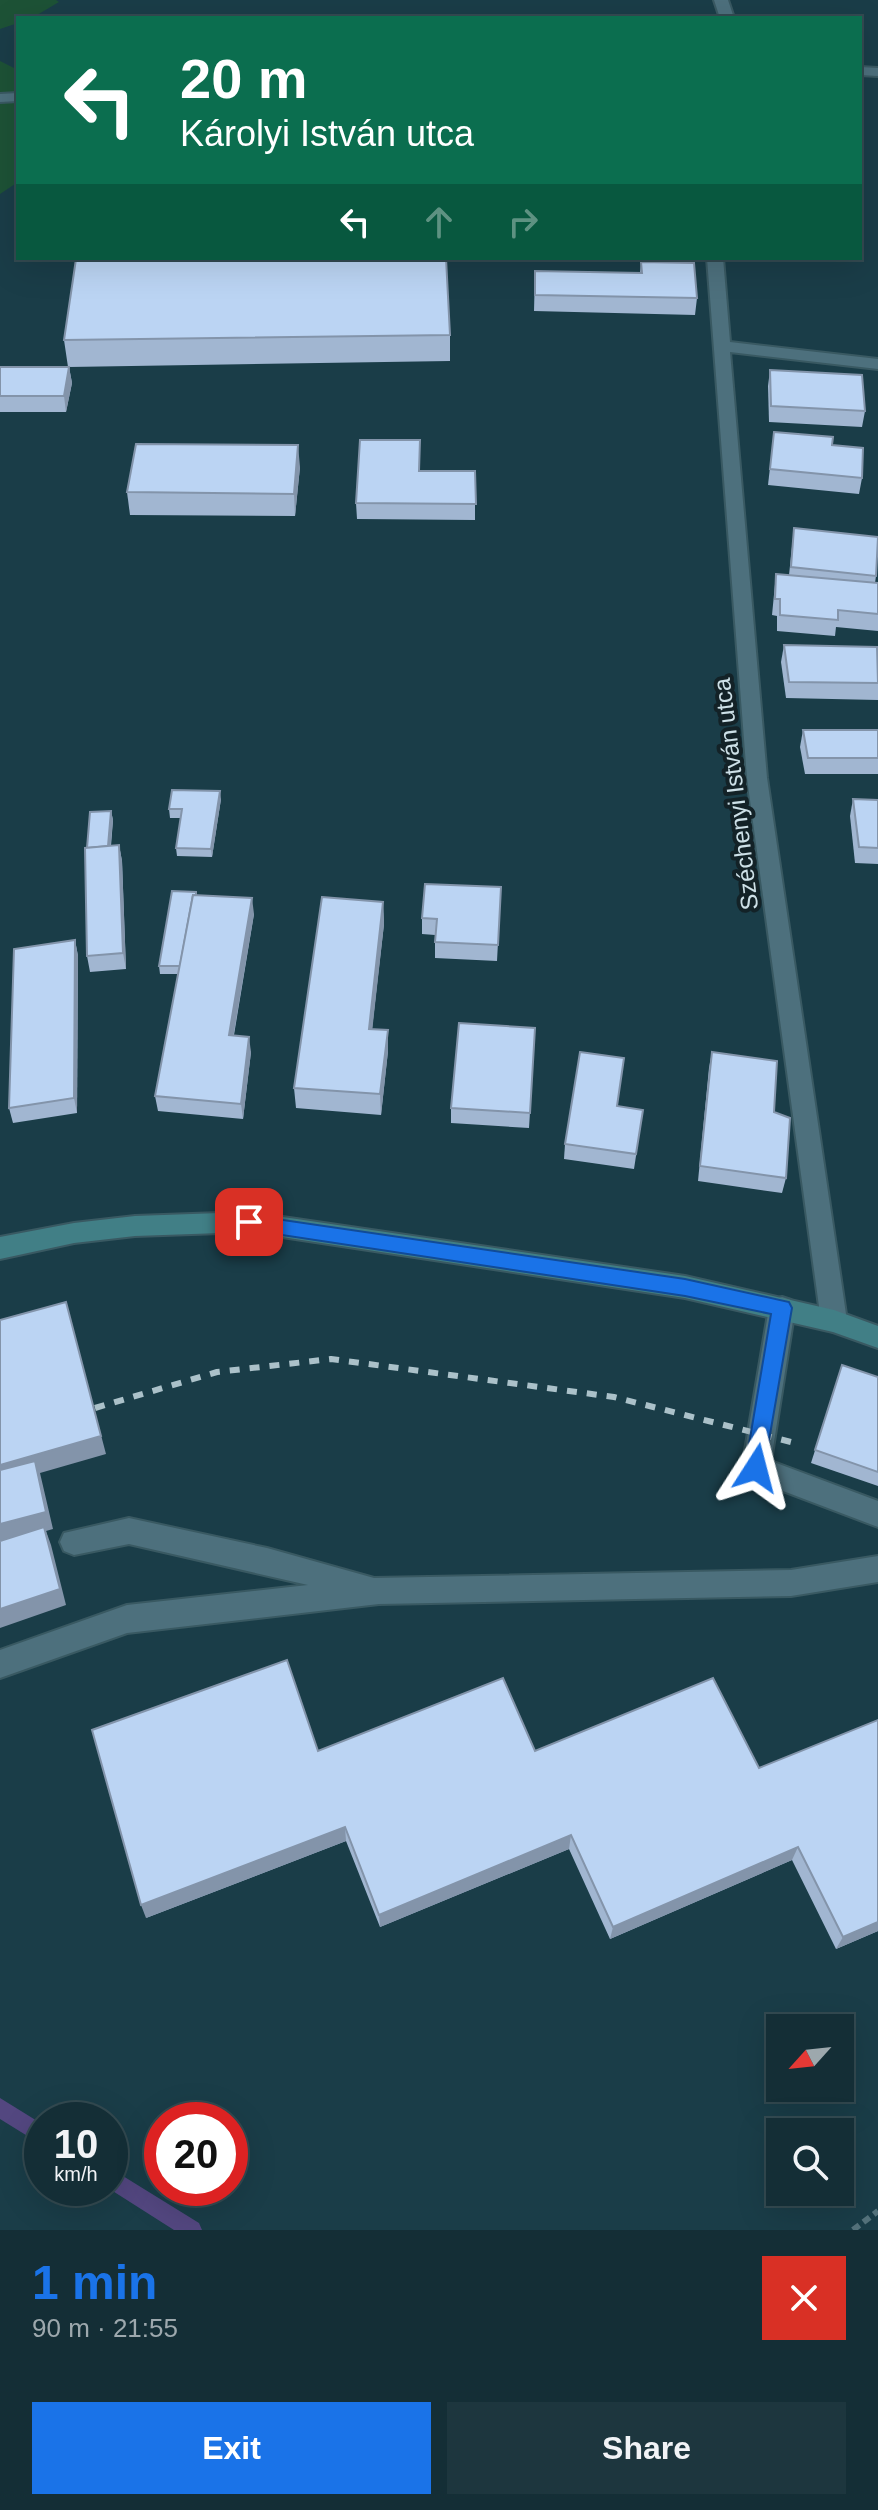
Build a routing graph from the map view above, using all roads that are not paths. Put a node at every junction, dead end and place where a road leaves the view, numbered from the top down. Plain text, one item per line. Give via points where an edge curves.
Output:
1 (715, 260) edge
2 (721, 346) junction
3 (878, 364) edge
4 (0, 1248) edge
5 (782, 1308) junction
6 (834, 1321) junction
7 (878, 1337) edge
8 (878, 1514) edge
9 (74, 1542) dead end
10 (878, 1569) edge
11 (379, 1591) junction
12 (0, 1664) edge

1 - 2 street, Széchenyi István utca
2 - 3 street
2 - 6 street, Széchenyi István utca via 757,778
4 - 5 main road via 135,1226 249,1222 685,1287
5 - 6 main road
5 - 8 street via 756,1468
6 - 7 main road
9 - 11 street via 129,1531
10 - 11 street via 791,1583
11 - 12 street via 127,1619

